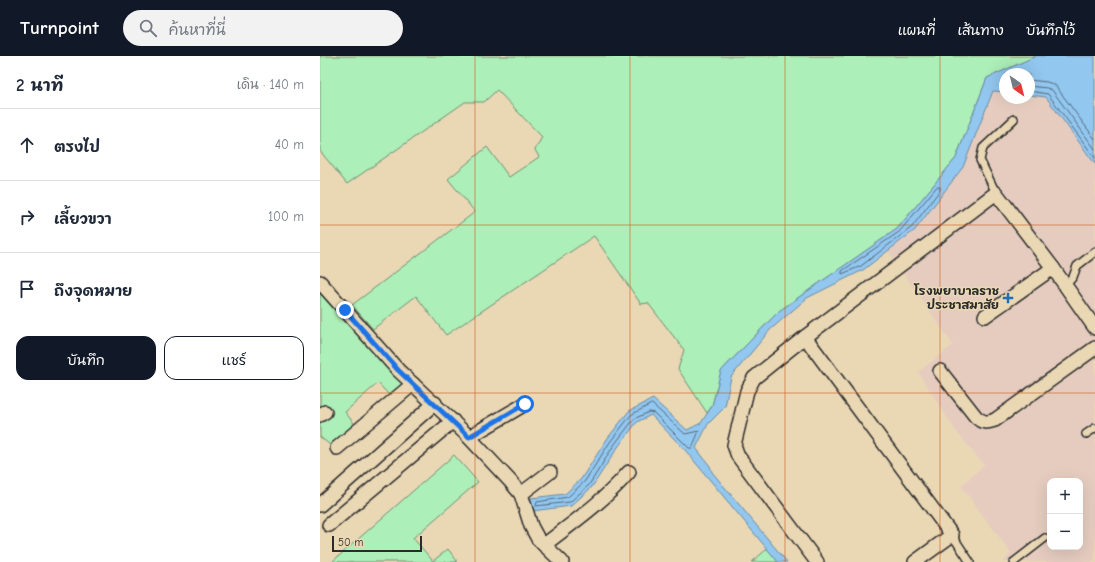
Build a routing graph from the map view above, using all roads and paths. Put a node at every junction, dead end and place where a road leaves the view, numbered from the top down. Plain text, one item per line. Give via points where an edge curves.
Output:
1 (1014, 119) dead end
2 (996, 193) junction
3 (1095, 252) edge
4 (1053, 268) junction
5 (320, 282) edge
6 (1065, 286) junction
7 (985, 316) dead end
8 (1095, 328) edge
9 (805, 337) junction
10 (1095, 348) edge
11 (940, 371) dead end
12 (413, 384) junction
13 (435, 403) junction
14 (525, 404) dead end
15 (453, 421) junction
16 (1095, 428) edge
17 (1086, 434) dead end
18 (469, 437) junction
19 (337, 448) dead end
20 (550, 472) dead end
21 (629, 472) dead end
22 (520, 494) junction
23 (320, 505) edge
24 (329, 525) dead end
25 (952, 535) junction
26 (1045, 538) dead end
27 (544, 545) junction
28 (562, 562) edge
29 (817, 562) edge
30 (915, 562) edge
31 (970, 562) edge
32 (1014, 562) edge

1 - 2 lane via 984,148 980,160
2 - 4 street
2 - 9 street
3 - 6 lane via 1077,266 1073,277
4 - 6 street
4 - 7 street
5 - 12 street
6 - 8 street
9 - 25 street
9 - 29 street via 754,378 747,391 734,445 738,456
10 - 11 street via 989,423 982,422 976,417
12 - 13 street
12 - 19 street
13 - 15 street
13 - 23 street
14 - 18 street
15 - 18 street
15 - 24 street
16 - 17 lane
18 - 22 street
20 - 22 street
21 - 27 street via 616,488 594,507
22 - 27 street via 531,526
25 - 30 street
25 - 31 lane
26 - 32 lane
27 - 28 street

